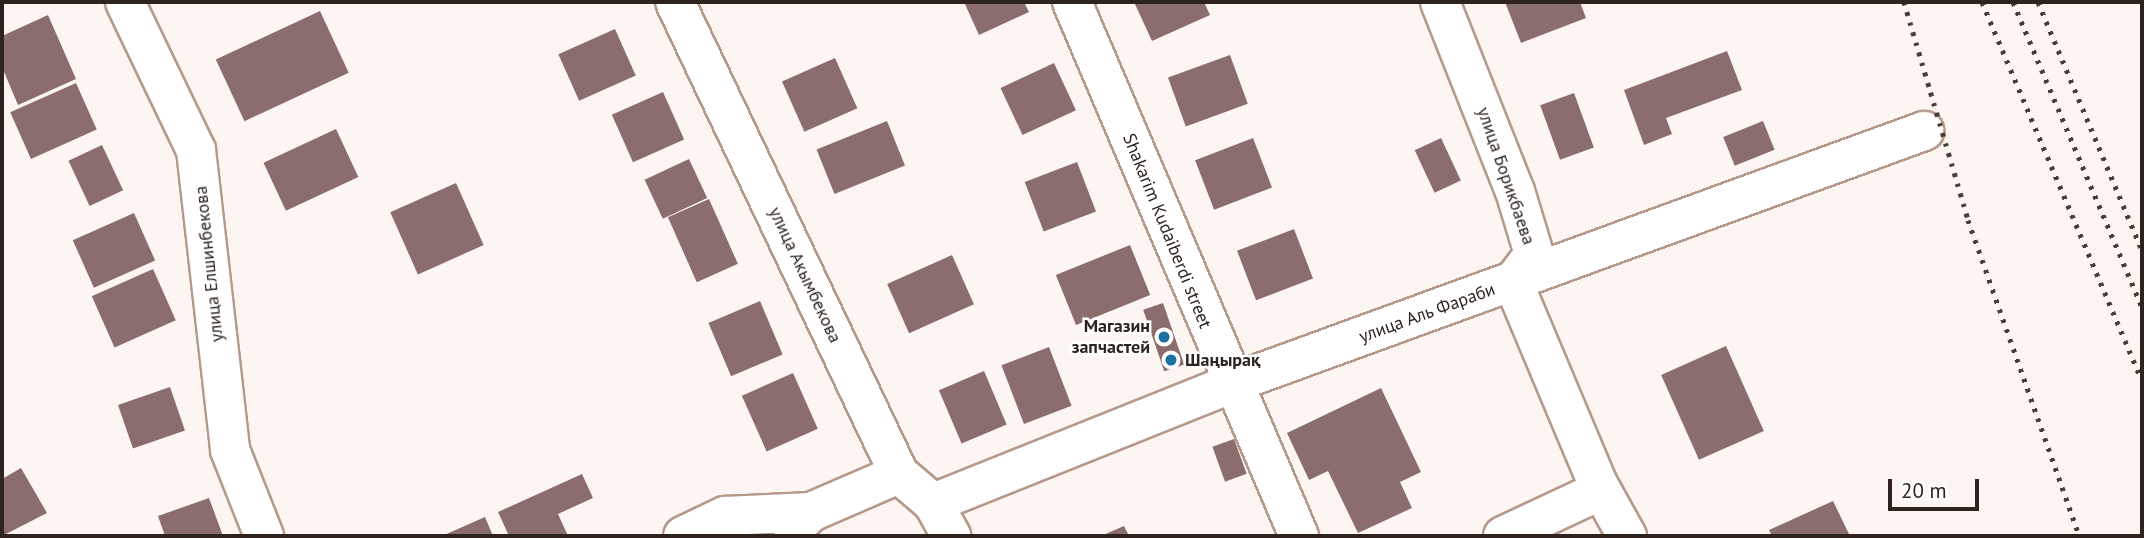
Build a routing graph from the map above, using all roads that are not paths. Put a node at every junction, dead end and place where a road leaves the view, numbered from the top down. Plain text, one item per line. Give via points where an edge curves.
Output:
1 (125, 2) edge
2 (675, 2) edge
3 (1072, 2) edge
4 (1440, 2) edge
5 (1924, 131) dead end
6 (1513, 282) junction
7 (1230, 384) junction
8 (899, 474) junction
9 (1601, 490) junction
10 (933, 503) junction
11 (798, 524) edge
12 (264, 536) edge
13 (683, 536) edge
14 (951, 536) edge
15 (1298, 536) edge
16 (1503, 536) edge
17 (1627, 536) edge

1 - 12 street, улица Елшинбекова via 196,150 230,450
2 - 8 street, улица Акымбекова
3 - 7 street, Shakarim Kudaiberdi street
4 - 6 street, улица Борикбаева via 1515,191 1534,254
5 - 6 street, улица Аль Фараби
6 - 7 street, улица Аль Фараби
6 - 9 street
7 - 10 street, улица Аль Фараби
7 - 15 street, Shakarim Kudaiberdi street
8 - 10 street, улица Акымбекова
8 - 11 street
9 - 16 street
9 - 17 street
10 - 14 street, улица Акымбекова
11 - 13 street via 725,516

